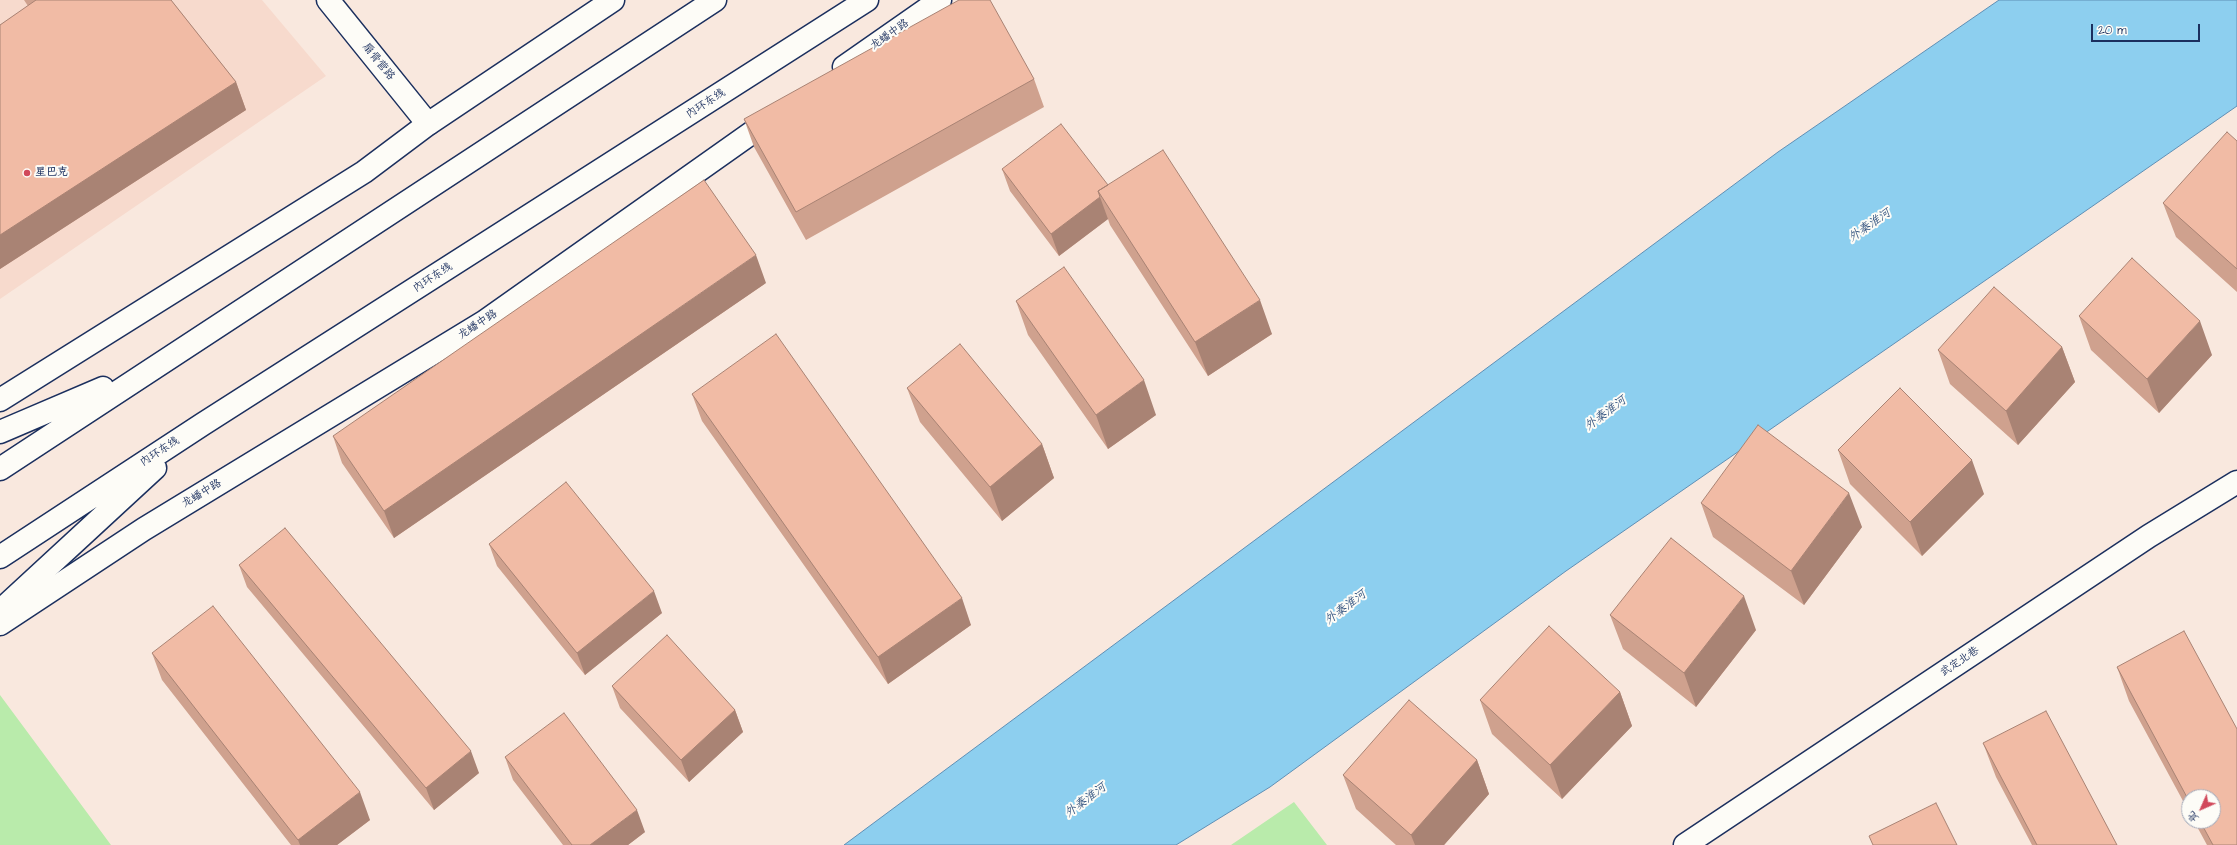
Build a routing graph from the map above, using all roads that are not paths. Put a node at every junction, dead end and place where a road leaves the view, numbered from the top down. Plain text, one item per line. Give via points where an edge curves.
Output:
1 (328, 0) edge
2 (613, 0) edge
3 (715, 0) edge
4 (867, 0) edge
5 (940, 0) edge
6 (829, 78) edge
7 (790, 106) edge
8 (428, 124) junction
9 (154, 367) junction
10 (0, 400) edge
11 (203, 424) junction
12 (0, 432) edge
13 (0, 469) edge
14 (2237, 482) edge
15 (0, 557) edge
16 (0, 611) edge
17 (0, 624) edge
18 (1685, 845) edge

1 - 8 main road, 扇骨营路
2 - 8 main road
3 - 9 main road
4 - 11 main road, 内环东线
5 - 6 main road, 龙蟠中路
7 - 17 main road, 龙蟠中路 via 484,322 144,529
8 - 10 main road via 364,172
9 - 12 main road
9 - 13 main road
11 - 15 main road, 内环东线
11 - 16 main road
14 - 18 main road, 武定北巷 via 2149,536

